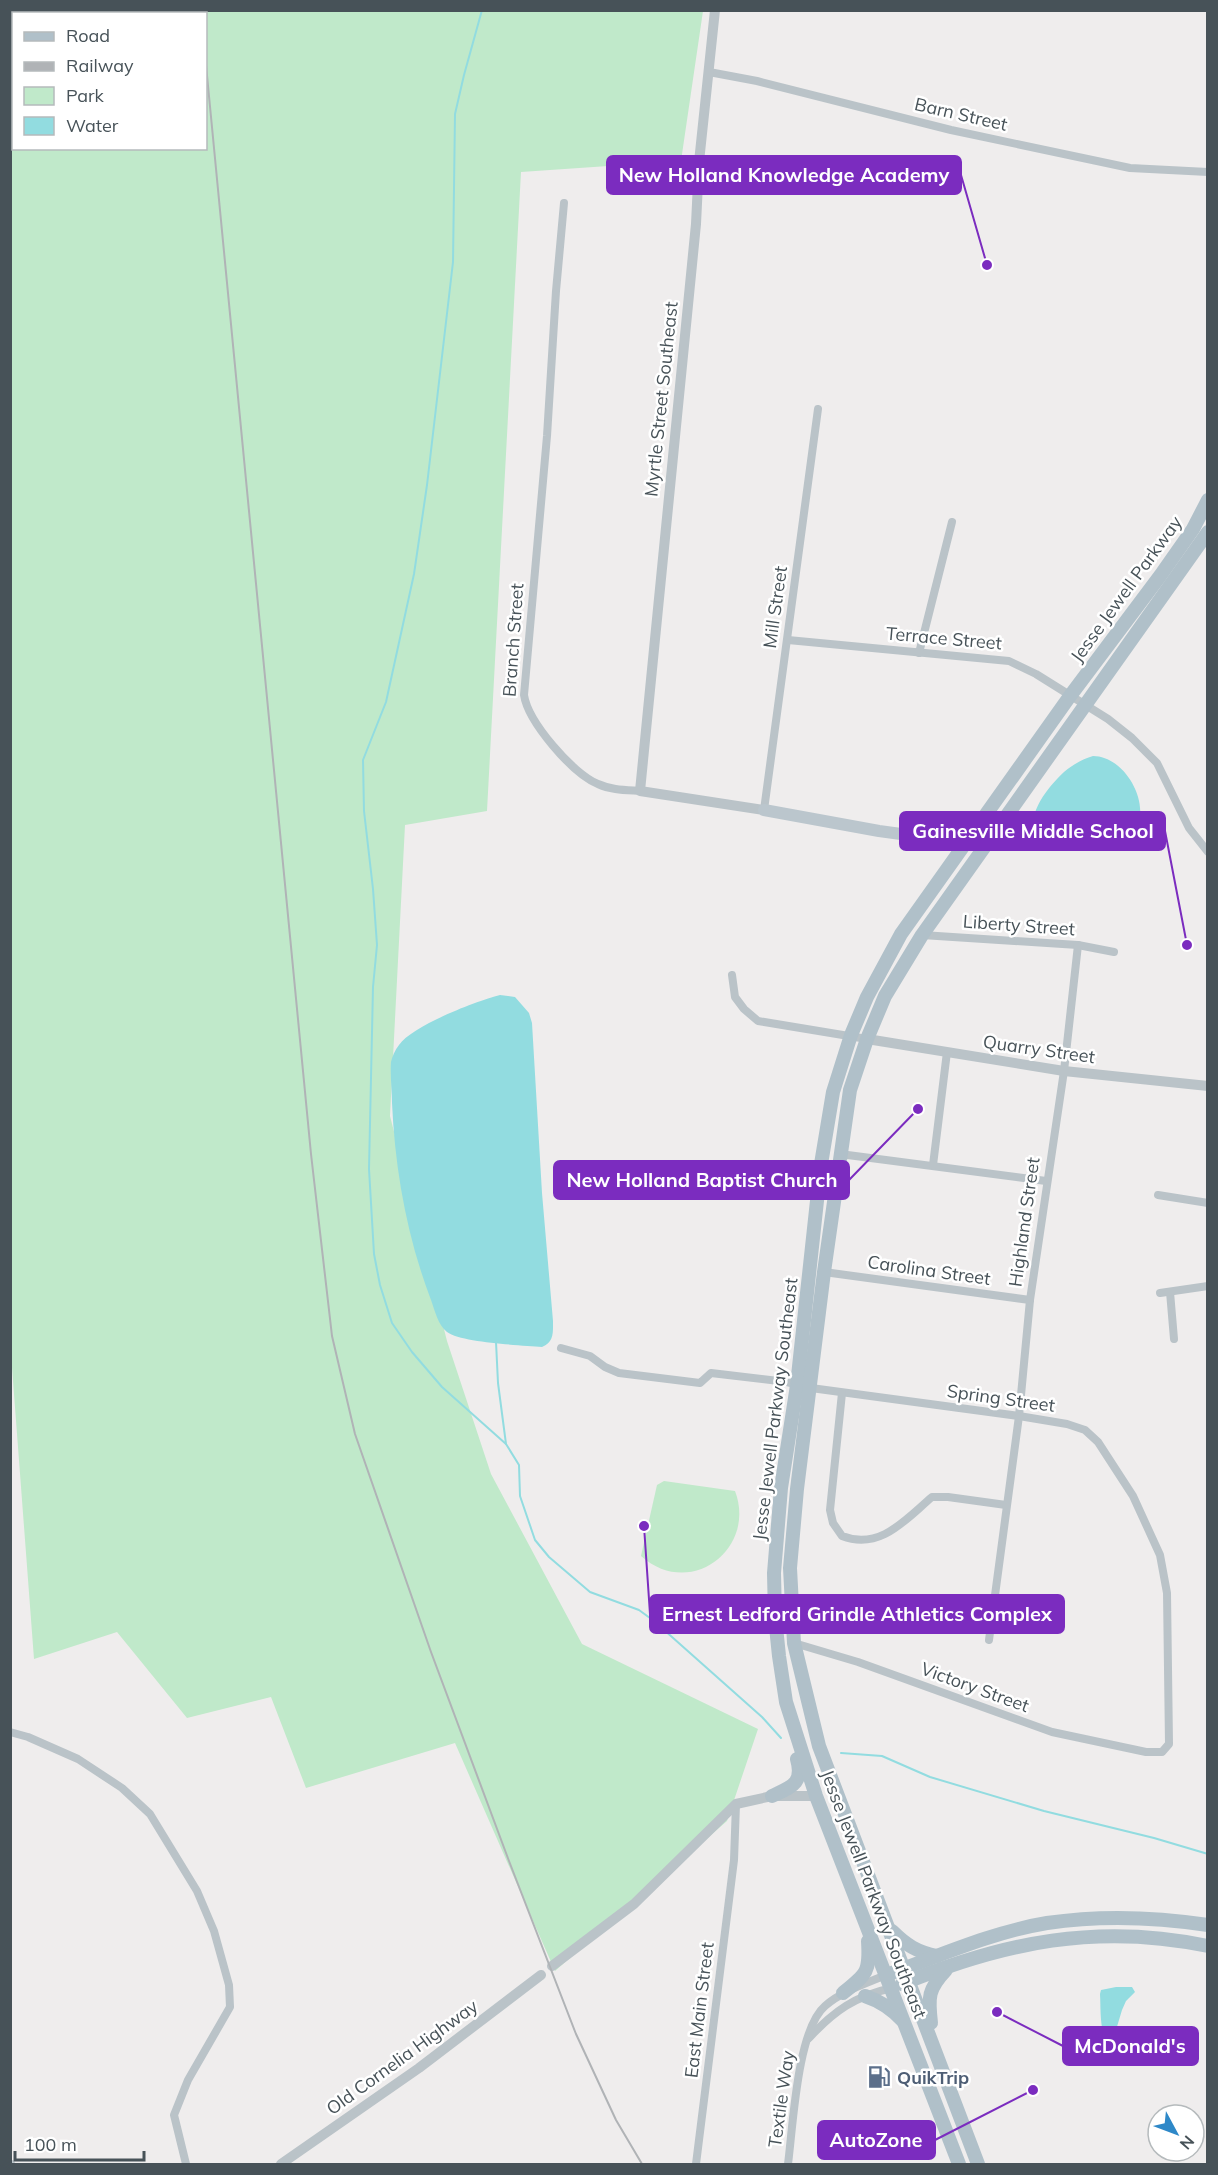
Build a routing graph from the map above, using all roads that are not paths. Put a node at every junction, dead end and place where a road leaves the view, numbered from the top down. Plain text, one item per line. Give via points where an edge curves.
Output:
1 (715, 10) edge
2 (709, 72) junction
3 (1208, 172) edge
4 (564, 203) dead end
5 (818, 409) dead end
6 (1208, 500) edge
7 (952, 522) dead end
8 (1208, 532) edge
9 (788, 640) junction
10 (919, 653) junction
11 (1071, 696) junction
12 (1085, 706) junction
13 (640, 791) junction
14 (764, 810) junction
15 (967, 843) junction
16 (1208, 852) edge
17 (922, 935) junction
18 (1078, 945) junction
19 (1113, 952) dead end
20 (732, 975) dead end
21 (851, 1035) junction
22 (867, 1039) junction
23 (947, 1052) junction
24 (1064, 1071) junction
25 (1208, 1086) edge
26 (840, 1154) junction
27 (933, 1165) junction
28 (1046, 1181) junction
29 (1158, 1195) dead end
30 (1208, 1203) edge
31 (824, 1272) junction
32 (1208, 1286) edge
33 (1170, 1292) junction
34 (1160, 1293) dead end
35 (1029, 1300) junction
36 (1174, 1339) dead end
37 (561, 1348) dead end
38 (797, 1385) junction
39 (811, 1388) junction
40 (842, 1393) junction
41 (1019, 1416) junction
42 (1006, 1504) junction
43 (989, 1640) dead end
44 (794, 1643) junction
45 (794, 1728) junction
46 (10, 1732) edge
47 (1146, 1752) joint
48 (772, 1796) junction
49 (816, 1796) junction
50 (736, 1804) junction
51 (1208, 1925) edge
52 (888, 1928) junction
53 (867, 1930) junction
54 (1208, 1946) edge
55 (938, 1956) junction
56 (552, 1966) dead end
57 (947, 1968) junction
58 (541, 1975) dead end
59 (907, 1975) junction
60 (889, 1982) junction
61 (843, 1993) junction
62 (865, 1996) junction
63 (903, 2021) junction
64 (808, 2038) junction
65 (934, 2045) junction
66 (186, 2164) edge
67 (281, 2164) edge
68 (696, 2164) edge
69 (788, 2164) edge
70 (959, 2164) edge
71 (978, 2164) edge

1 - 2 street, Myrtle Street Southeast
2 - 3 street, Barn Street via 1130,168
2 - 13 street, Myrtle Street Southeast
4 - 13 street, Branch Street via 524,696 537,726 568,762 596,784
5 - 9 street, Mill Street
6 - 11 main road, Jesse Jewell Parkway via 1183,543
7 - 10 street
8 - 12 main road, Jesse Jewell Parkway
9 - 10 street, Terrace Street
9 - 14 street, Mill Street
10 - 11 street, Terrace Street via 1009,661
11 - 12 street, Terrace Street
11 - 15 main road, Jesse Jewell Parkway Southeast
12 - 16 street, Terrace Street via 1132,738 1157,763 1189,828
12 - 17 main road, Jesse Jewell Parkway Southeast
13 - 14 street, Branch Street
14 - 15 main road, Branch Street
15 - 21 main road, Jesse Jewell Parkway Southeast via 901,934
17 - 18 street, Liberty Street
17 - 22 main road, Jesse Jewell Parkway Southeast via 885,996
18 - 19 street, Liberty Street
18 - 24 street, Highland Street
20 - 21 street via 735,997 758,1021
21 - 22 street
21 - 38 main road, Jesse Jewell Parkway Southeast via 833,1092 821,1164
22 - 23 street, Quarry Street
22 - 26 main road, Jesse Jewell Parkway Southeast via 850,1090
23 - 24 street, Quarry Street
23 - 27 street
24 - 25 street, Quarry Street
24 - 28 street, Highland Street
26 - 27 street
26 - 31 main road, Jesse Jewell Parkway Southeast
27 - 28 street
28 - 35 street, Highland Street
29 - 30 street
31 - 35 street, Carolina Street
31 - 39 main road, Jesse Jewell Parkway Southeast
32 - 33 street
33 - 34 street
33 - 36 street
35 - 41 street, Highland Street
37 - 38 street, Spring Street via 590,1356 619,1373 700,1383 711,1373
38 - 39 street, Spring Street
38 - 45 main road, Jesse Jewell Parkway Southeast via 781,1488 774,1573 779,1656
39 - 40 street, Spring Street
39 - 44 main road, Jesse Jewell Parkway Southeast via 790,1568
40 - 41 street, Spring Street
40 - 42 street via 830,1510 842,1536 860,1540 884,1535 932,1497
41 - 42 street, Highland Street
41 - 47 street, Spring Street via 1067,1424 1098,1442 1133,1496 1160,1555 1167,1593 1170,1736 1162,1752
42 - 43 street, Highland Street
44 - 47 street, Victory Street via 1052,1732
44 - 52 main road, Jesse Jewell Parkway Southeast via 819,1746
45 - 48 main road via 791,1741 799,1774 790,1788
45 - 49 main road, Jesse Jewell Parkway Southeast
46 - 66 street via 78,1759 122,1788 150,1814 197,1891 214,1931 229,1985 230,2007 188,2080 174,2115
48 - 49 street
48 - 50 street
49 - 53 main road, Jesse Jewell Parkway Southeast
50 - 56 street via 634,1904
50 - 68 street, East Main Street via 734,1860
51 - 55 main road via 1119,1918 1047,1923
52 - 55 main road via 919,1952
52 - 59 main road, Jesse Jewell Parkway Southeast
53 - 60 main road, Jesse Jewell Parkway Southeast
53 - 61 main road via 869,1964 862,1977
54 - 57 main road via 1141,1935 1073,1937 1012,1948
55 - 59 main road
57 - 59 main road
57 - 65 main road via 930,1994
58 - 67 street, Old Cornelia Highway via 419,2068
59 - 60 main road
59 - 65 main road, Jesse Jewell Parkway Southeast
60 - 61 street, Textile Way
60 - 62 street, Textile Way
60 - 63 main road, Jesse Jewell Parkway Southeast
61 - 64 street, Textile Way via 823,2007
62 - 63 main road via 877,2000
62 - 64 street, Textile Way via 828,2017
63 - 70 main road, Jesse Jewell Parkway Southeast
64 - 69 street, Textile Way via 802,2052
65 - 71 main road, Jesse Jewell Parkway Southeast

